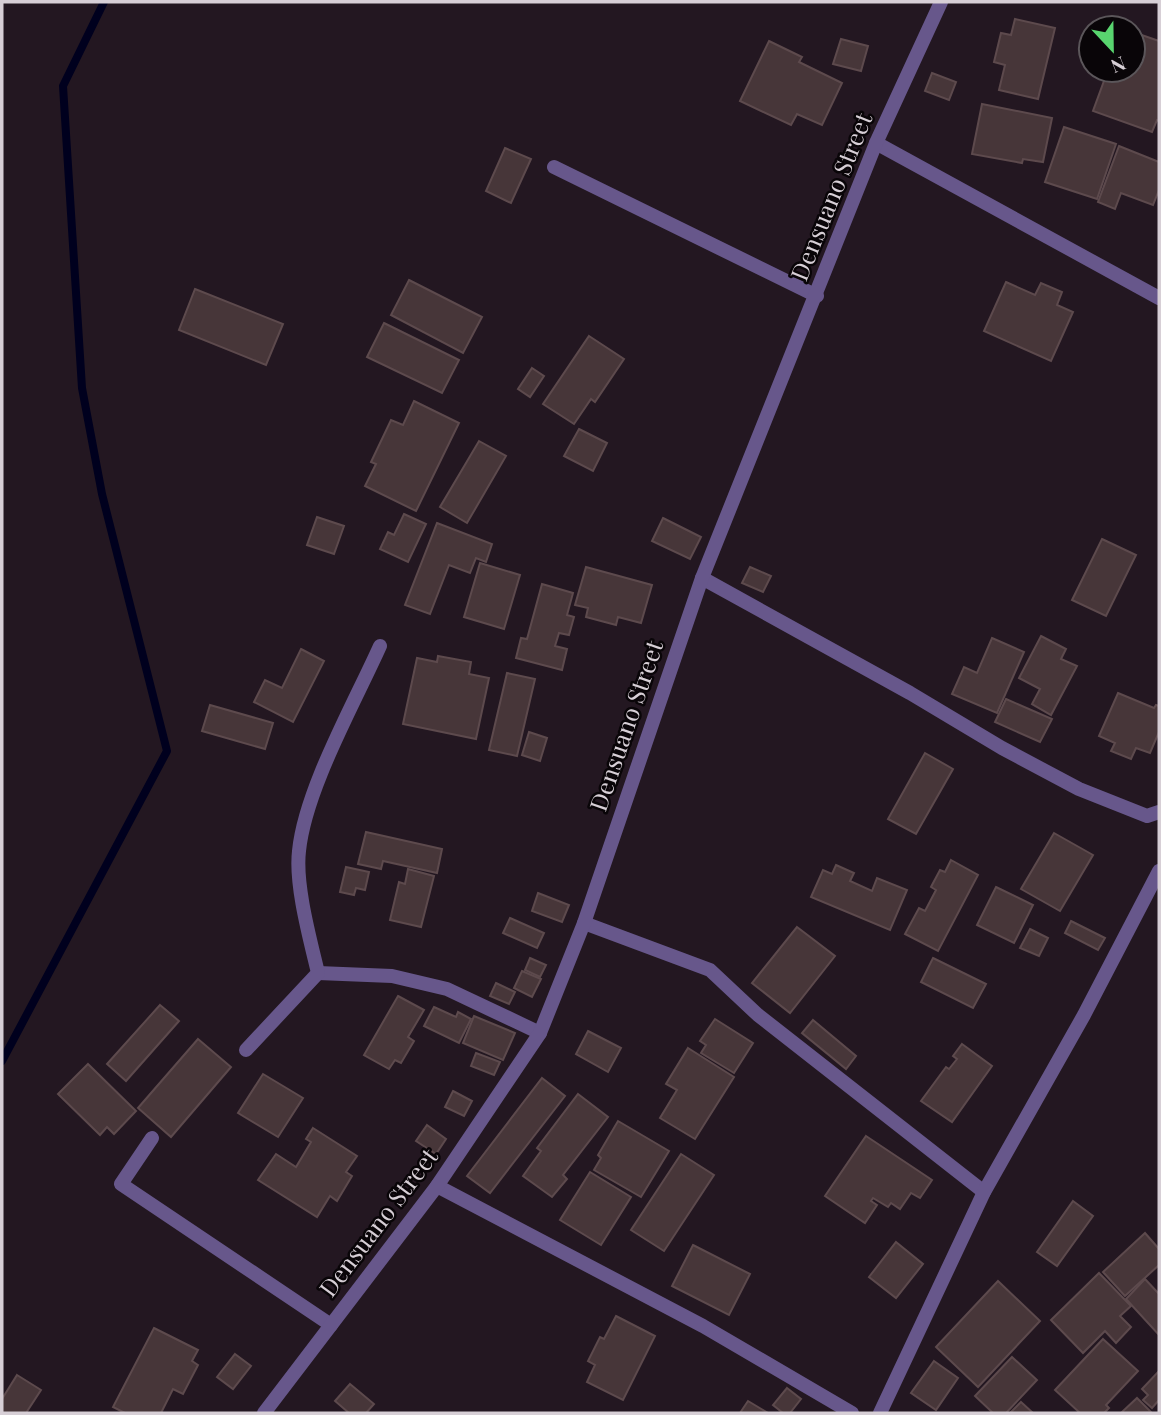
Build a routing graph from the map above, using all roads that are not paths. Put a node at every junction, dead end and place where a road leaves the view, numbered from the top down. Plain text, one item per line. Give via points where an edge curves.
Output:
1 (941, 2) edge
2 (876, 143) junction
3 (554, 167) dead end
4 (817, 296) junction
5 (1159, 299) edge
6 (702, 578) junction
7 (380, 646) dead end
8 (1159, 812) edge
9 (1159, 872) edge
10 (584, 923) junction
11 (318, 973) junction
12 (540, 1033) junction
13 (246, 1050) dead end
14 (152, 1139) dead end
15 (437, 1186) junction
16 (984, 1192) junction
17 (331, 1325) junction
18 (264, 1413) edge
19 (852, 1413) edge
20 (880, 1413) edge

1 - 2 street, Densuano Street
2 - 4 street, Densuano Street
2 - 5 street
3 - 4 street
4 - 6 street, Densuano Street
6 - 8 street via 1079,789 1147,816
6 - 10 street, Densuano Street
7 - 11 street via 313,794 298,852 305,916
9 - 16 street
10 - 12 street, Densuano Street
10 - 16 street via 710,970 758,1015
11 - 12 street via 392,976 447,989
11 - 13 street
12 - 15 street, Densuano Street
14 - 17 street via 121,1184
15 - 17 street, Densuano Street
15 - 19 street via 703,1326
16 - 20 street
17 - 18 street, Densuano Street

